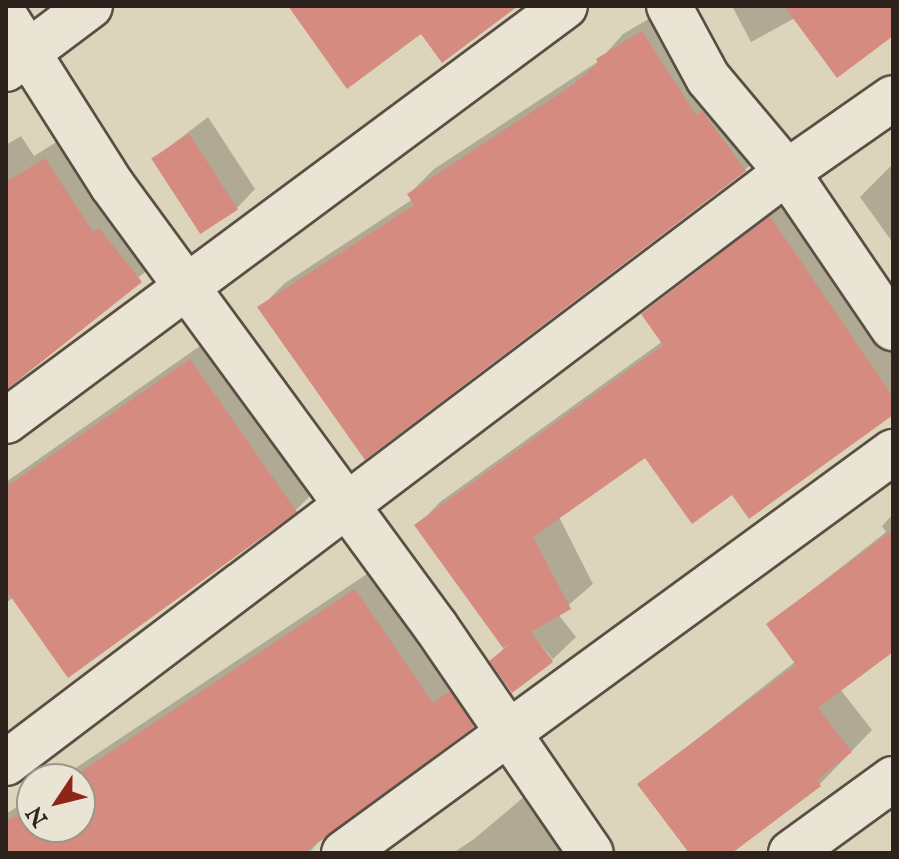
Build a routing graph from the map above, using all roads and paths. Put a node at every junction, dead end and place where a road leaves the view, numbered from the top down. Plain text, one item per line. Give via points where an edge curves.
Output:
1 (90, 6) edge
2 (565, 6) edge
3 (669, 6) edge
4 (13, 47) edge
5 (893, 98) edge
6 (787, 172) junction
7 (186, 286) junction
8 (893, 328) edge
9 (6, 421) edge
10 (893, 452) edge
11 (344, 507) junction
12 (512, 735) junction
13 (6, 763) edge
14 (893, 779) edge
15 (344, 853) edge
16 (591, 853) edge
17 (791, 853) edge

1 - 4 street
2 - 7 street
3 - 6 street via 708,78
4 - 7 street
5 - 6 street
6 - 8 street
6 - 11 street
7 - 9 street
7 - 11 street
10 - 12 street
11 - 12 street
11 - 13 street
12 - 15 street
12 - 16 street
14 - 17 street

